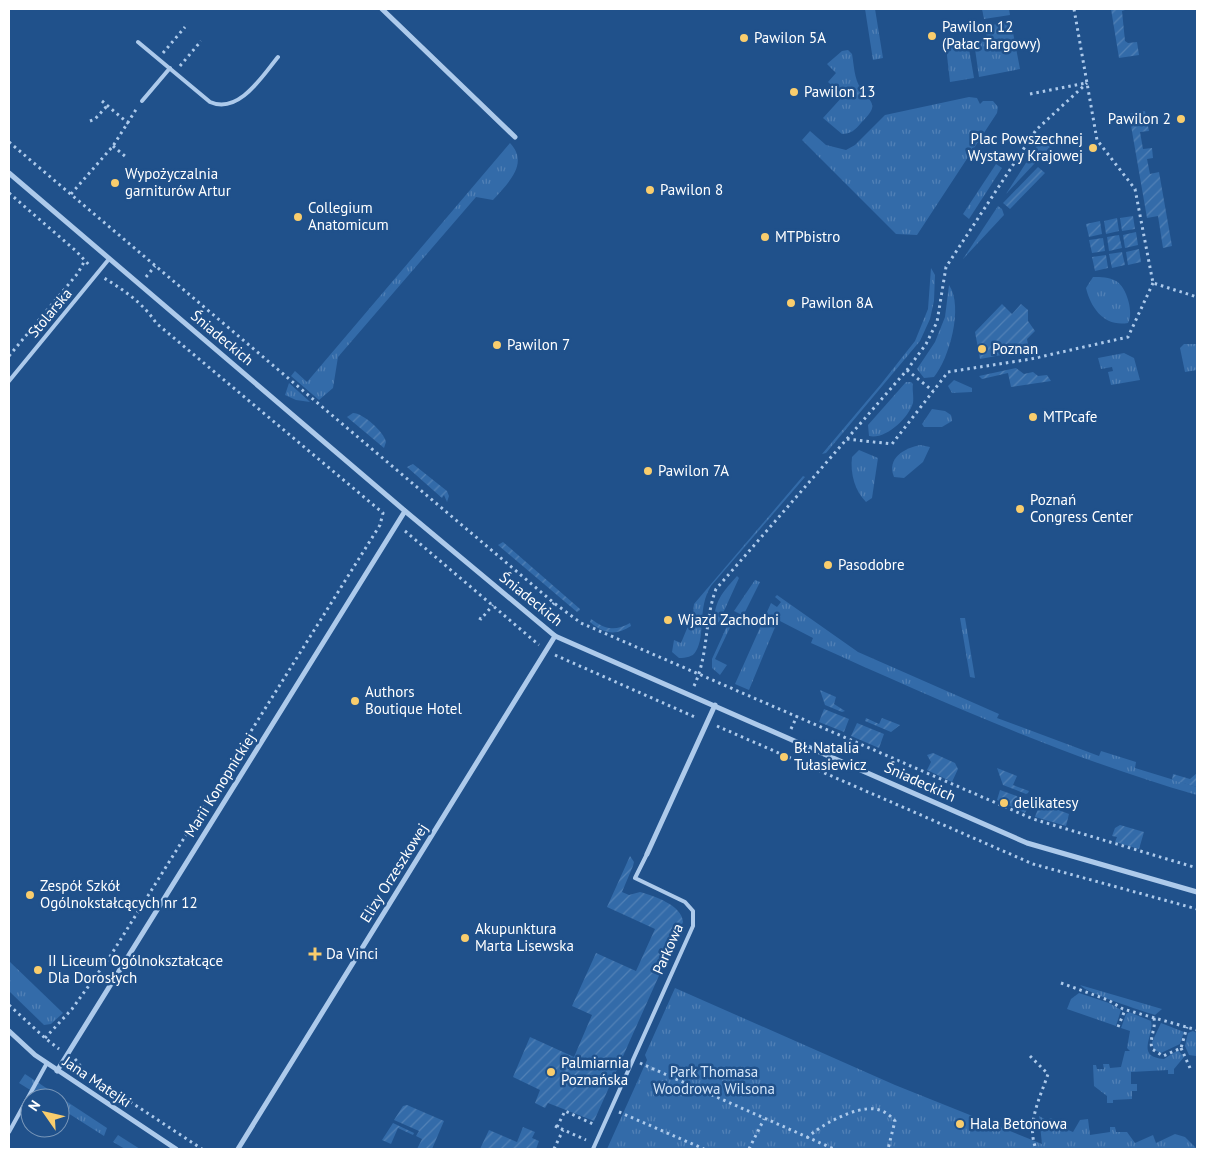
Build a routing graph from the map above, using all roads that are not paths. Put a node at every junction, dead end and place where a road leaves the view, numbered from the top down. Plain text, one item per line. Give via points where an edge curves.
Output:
1 (382, 9) edge
2 (138, 42) dead end
3 (278, 58) dead end
4 (170, 68) junction
5 (142, 101) road end
6 (516, 137) dead end
7 (9, 173) edge
8 (109, 259) junction
9 (9, 381) edge
10 (405, 511) junction
11 (555, 636) junction
12 (715, 705) junction
13 (647, 854) joint
14 (1197, 892) edge
15 (9, 1031) edge
16 (47, 1064) junction
17 (57, 1071) junction
18 (9, 1132) edge
19 (176, 1149) edge
20 (238, 1149) edge
21 (593, 1149) edge

1 - 6 street
2 - 4 lane
3 - 4 lane via 247,94 225,104 210,102
4 - 5 lane
7 - 8 street, Śniadeckich
8 - 9 lane, Stolarska
8 - 10 street, Śniadeckich
10 - 11 street, Śniadeckich
10 - 17 street, Marii Konopnickiej
11 - 12 street, Śniadeckich
11 - 20 street, Elizy Orzeszkowej
12 - 13 street, Parkowa
12 - 14 street, Śniadeckich via 1027,843
13 - 21 lane, Parkowa via 635,878 685,902 693,911 693,926
15 - 16 street, Jana Matejki
16 - 17 street, Jana Matejki
16 - 18 lane
17 - 19 street, Jana Matejki

